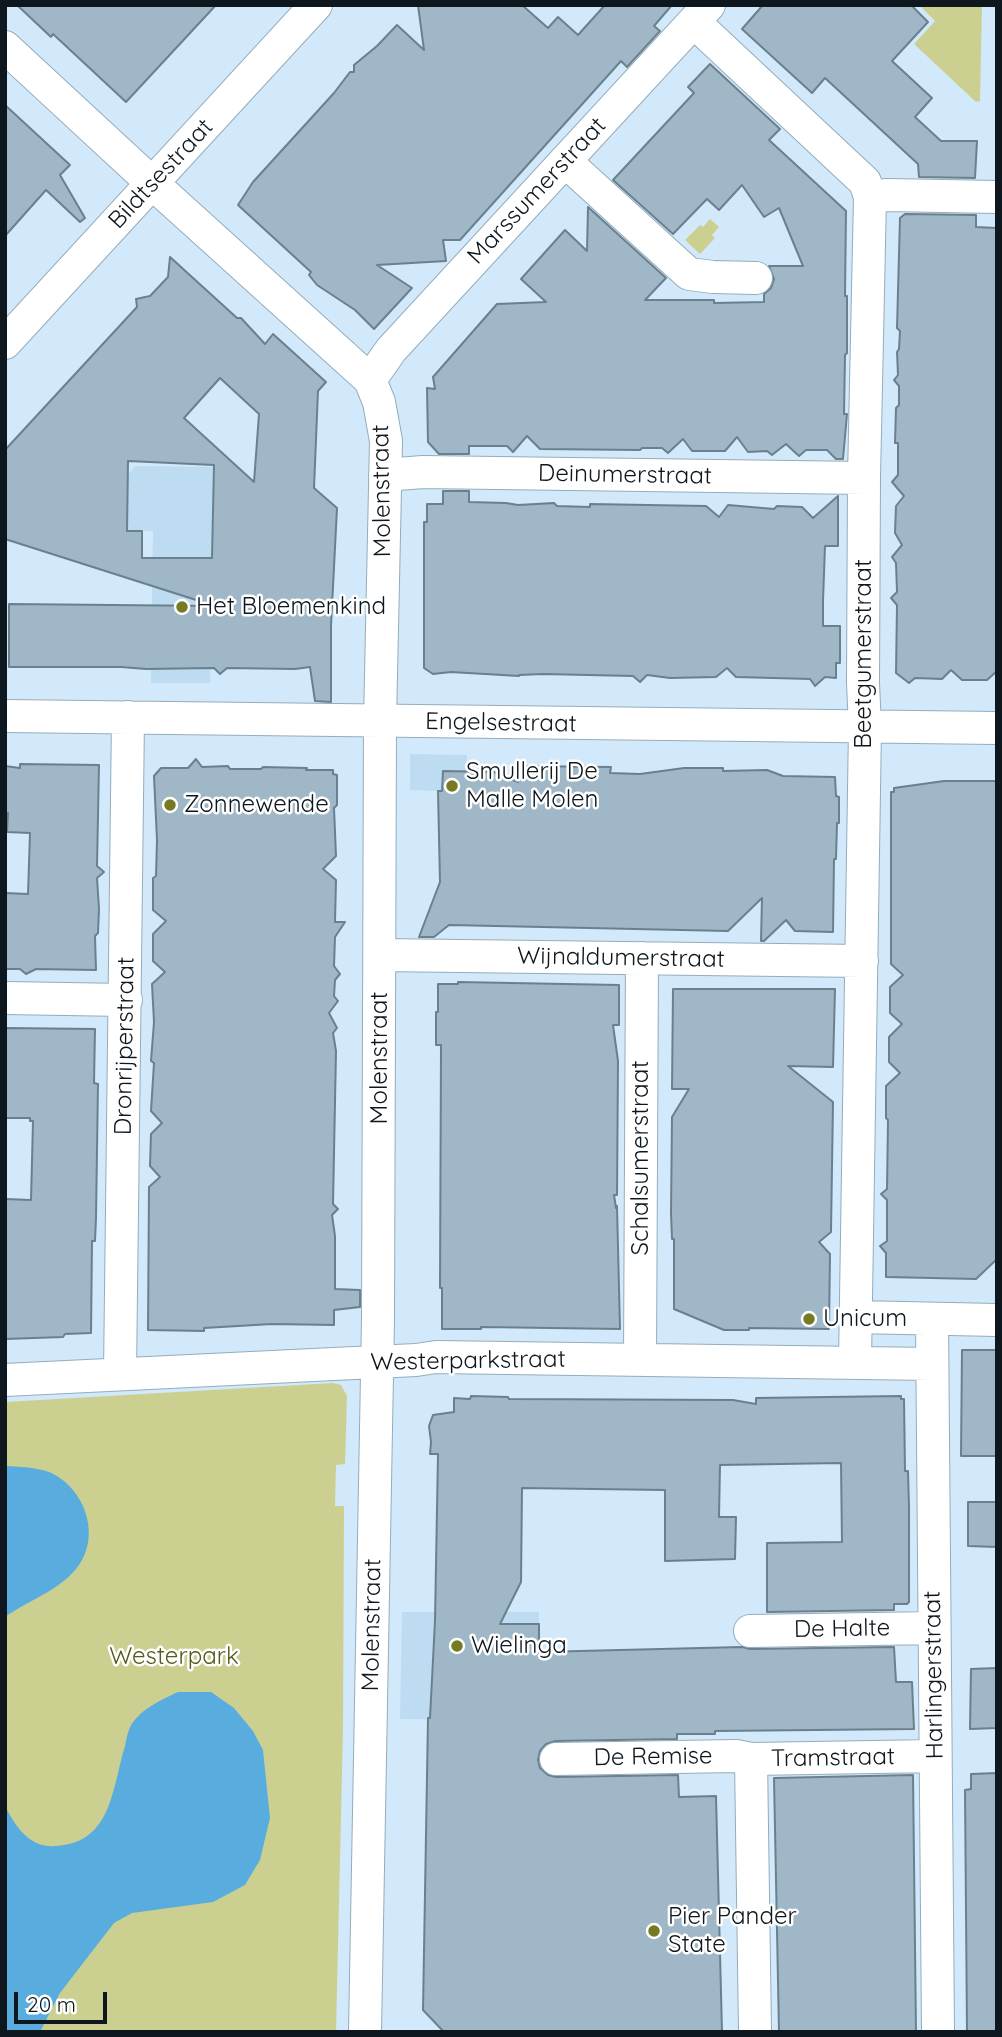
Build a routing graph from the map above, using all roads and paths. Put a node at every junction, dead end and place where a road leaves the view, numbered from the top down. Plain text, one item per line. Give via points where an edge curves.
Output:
1 (316, 5) edge
2 (701, 13) edge
3 (5, 47) edge
4 (565, 161) junction
5 (152, 183) junction
6 (870, 197) junction
7 (997, 197) edge
8 (756, 278) dead end
9 (5, 342) edge
10 (370, 380) junction
11 (385, 475) junction
12 (864, 478) junction
13 (5, 716) edge
14 (128, 717) junction
15 (380, 722) junction
16 (865, 727) junction
17 (997, 728) edge
18 (380, 954) junction
19 (642, 958) junction
20 (862, 961) junction
21 (5, 998) edge
22 (126, 1000) junction
23 (856, 1317) junction
24 (932, 1319) junction
25 (997, 1320) edge
26 (640, 1359) junction
27 (376, 1362) junction
28 (855, 1362) junction
29 (932, 1364) junction
30 (120, 1374) junction
31 (5, 1380) edge
32 (934, 1628) junction
33 (751, 1631) dead end
34 (935, 1756) junction
35 (556, 1759) dead end
36 (751, 1759) junction
37 (365, 2032) edge
38 (755, 2032) edge
39 (938, 2032) edge

1 - 5 street, Bildtsestraat
2 - 4 street, Marssumerstraat
2 - 6 street via 865,182
3 - 5 street
4 - 8 street via 688,274
4 - 10 street, Marssumerstraat via 391,350
5 - 9 street, Bildtsestraat
5 - 10 street
6 - 7 street
6 - 12 street, Beetgumerstraat
10 - 11 street, Molenstraat via 383,421
11 - 12 street, Deinumerstraat
11 - 15 street, Molenstraat
12 - 16 street, Beetgumerstraat
13 - 14 street, Engelsestraat
14 - 15 street, Engelsestraat
14 - 22 street, Dronrijperstraat
15 - 16 street, Engelsestraat
15 - 18 street, Molenstraat
16 - 17 street, Engelsestraat
16 - 20 street, Beetgumerstraat
18 - 19 street, Wijnaldumerstraat
18 - 27 street, Molenstraat
19 - 20 street, Wijnaldumerstraat
19 - 26 street, Schalsumerstraat
20 - 23 street, Beetgumerstraat
21 - 22 street
22 - 30 street, Dronrijperstraat
23 - 24 street
23 - 28 street, Beetgumerstraat
24 - 25 street
24 - 29 street, Harlingerstraat
26 - 27 street, Westerparkstraat via 436,1357
26 - 28 street, Westerparkstraat
27 - 30 street, Westerparkstraat
27 - 37 street, Molenstraat
28 - 29 street, Westerparkstraat
29 - 32 street, Harlingerstraat
30 - 31 street, Westerparkstraat
32 - 33 street, De Halte
32 - 34 street, Harlingerstraat
34 - 36 street, Tramstraat
34 - 39 street, Harlingerstraat
35 - 36 street, De Remise
36 - 38 street, Tramstraat

